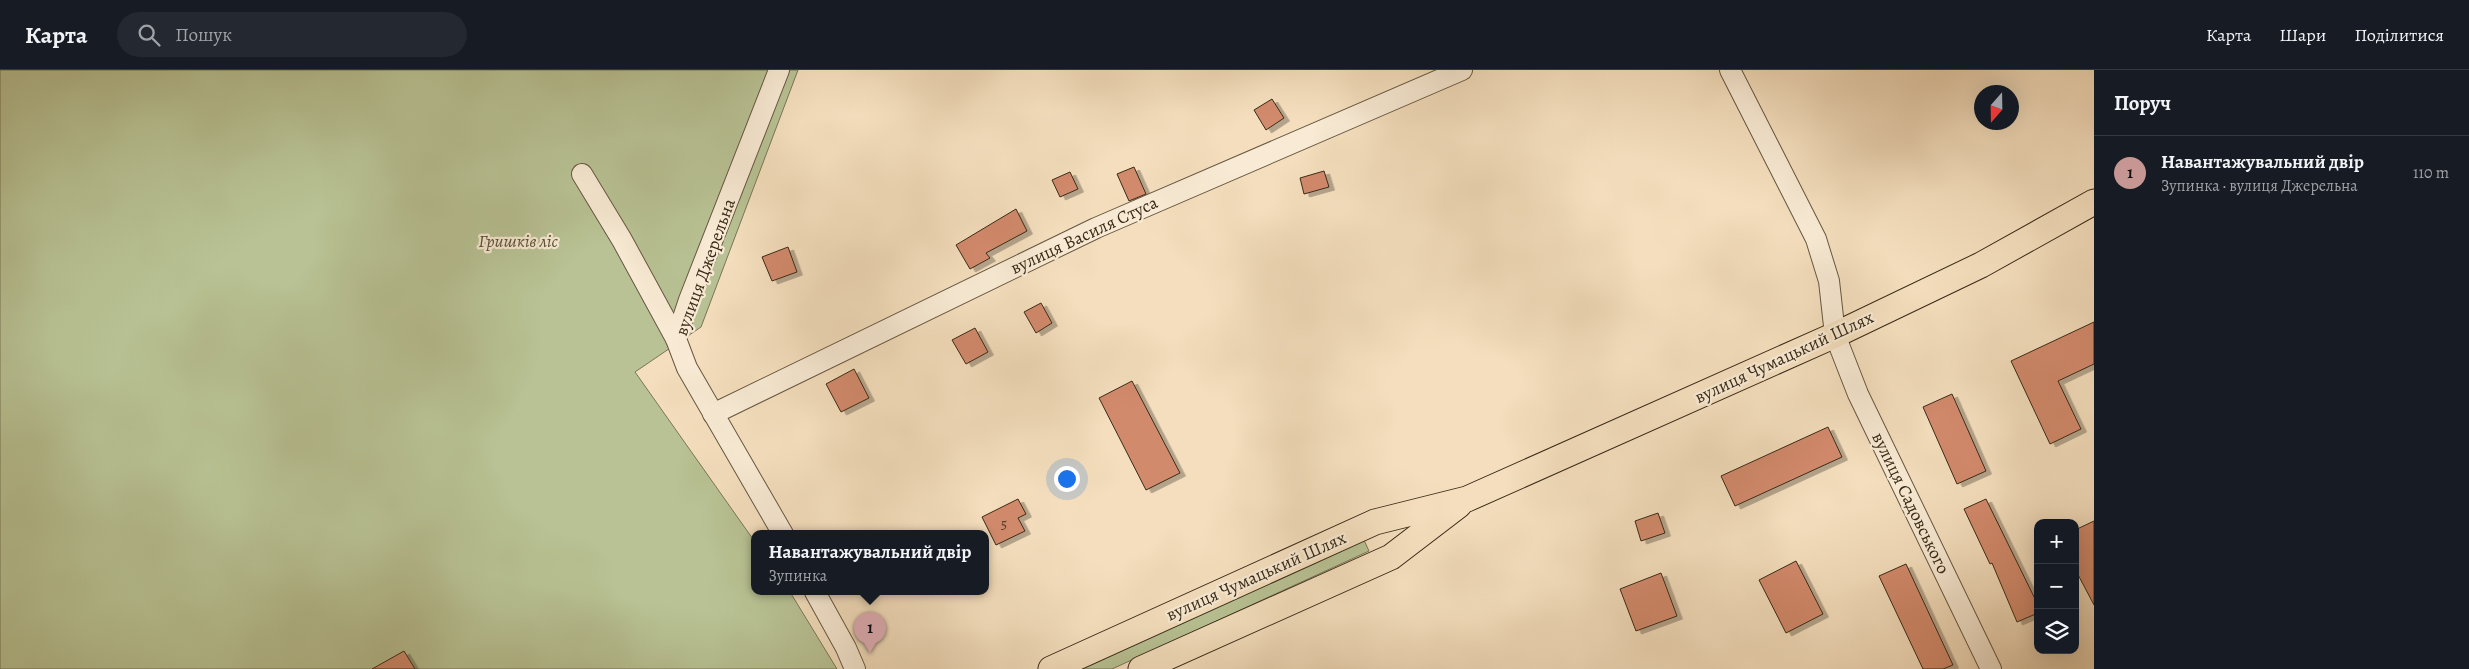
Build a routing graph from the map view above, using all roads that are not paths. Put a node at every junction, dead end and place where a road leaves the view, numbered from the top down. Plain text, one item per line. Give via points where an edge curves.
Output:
1 (796, 70) edge
2 (1462, 70) edge
3 (1730, 70) edge
4 (777, 75) edge
5 (582, 174) dead end
6 (2094, 202) edge
7 (1835, 335) junction
8 (676, 339) junction
9 (713, 414) junction
10 (1467, 499) junction
11 (781, 530) edge
12 (817, 595) edge
13 (855, 669) edge
14 (1051, 669) edge
15 (1140, 669) edge
16 (1991, 669) edge

1 - 4 street
2 - 9 street, вулиця Василя Стуса via 1096,228
3 - 7 street, вулиця Садовського via 1816,239 1829,281
4 - 8 street, вулиця Джерельна
5 - 8 street
6 - 7 main road, вулиця Чумацький Шлях via 1981,264
7 - 10 main road, вулиця Чумацький Шлях
7 - 16 street, вулиця Садовського via 1858,394
8 - 9 street, вулиця Джерельна via 687,368
9 - 11 street, вулиця Джерельна
10 - 14 main road, вулиця Чумацький Шлях via 1375,522
10 - 15 main road, вулиця Чумацький Шлях via 1391,557
12 - 13 street

